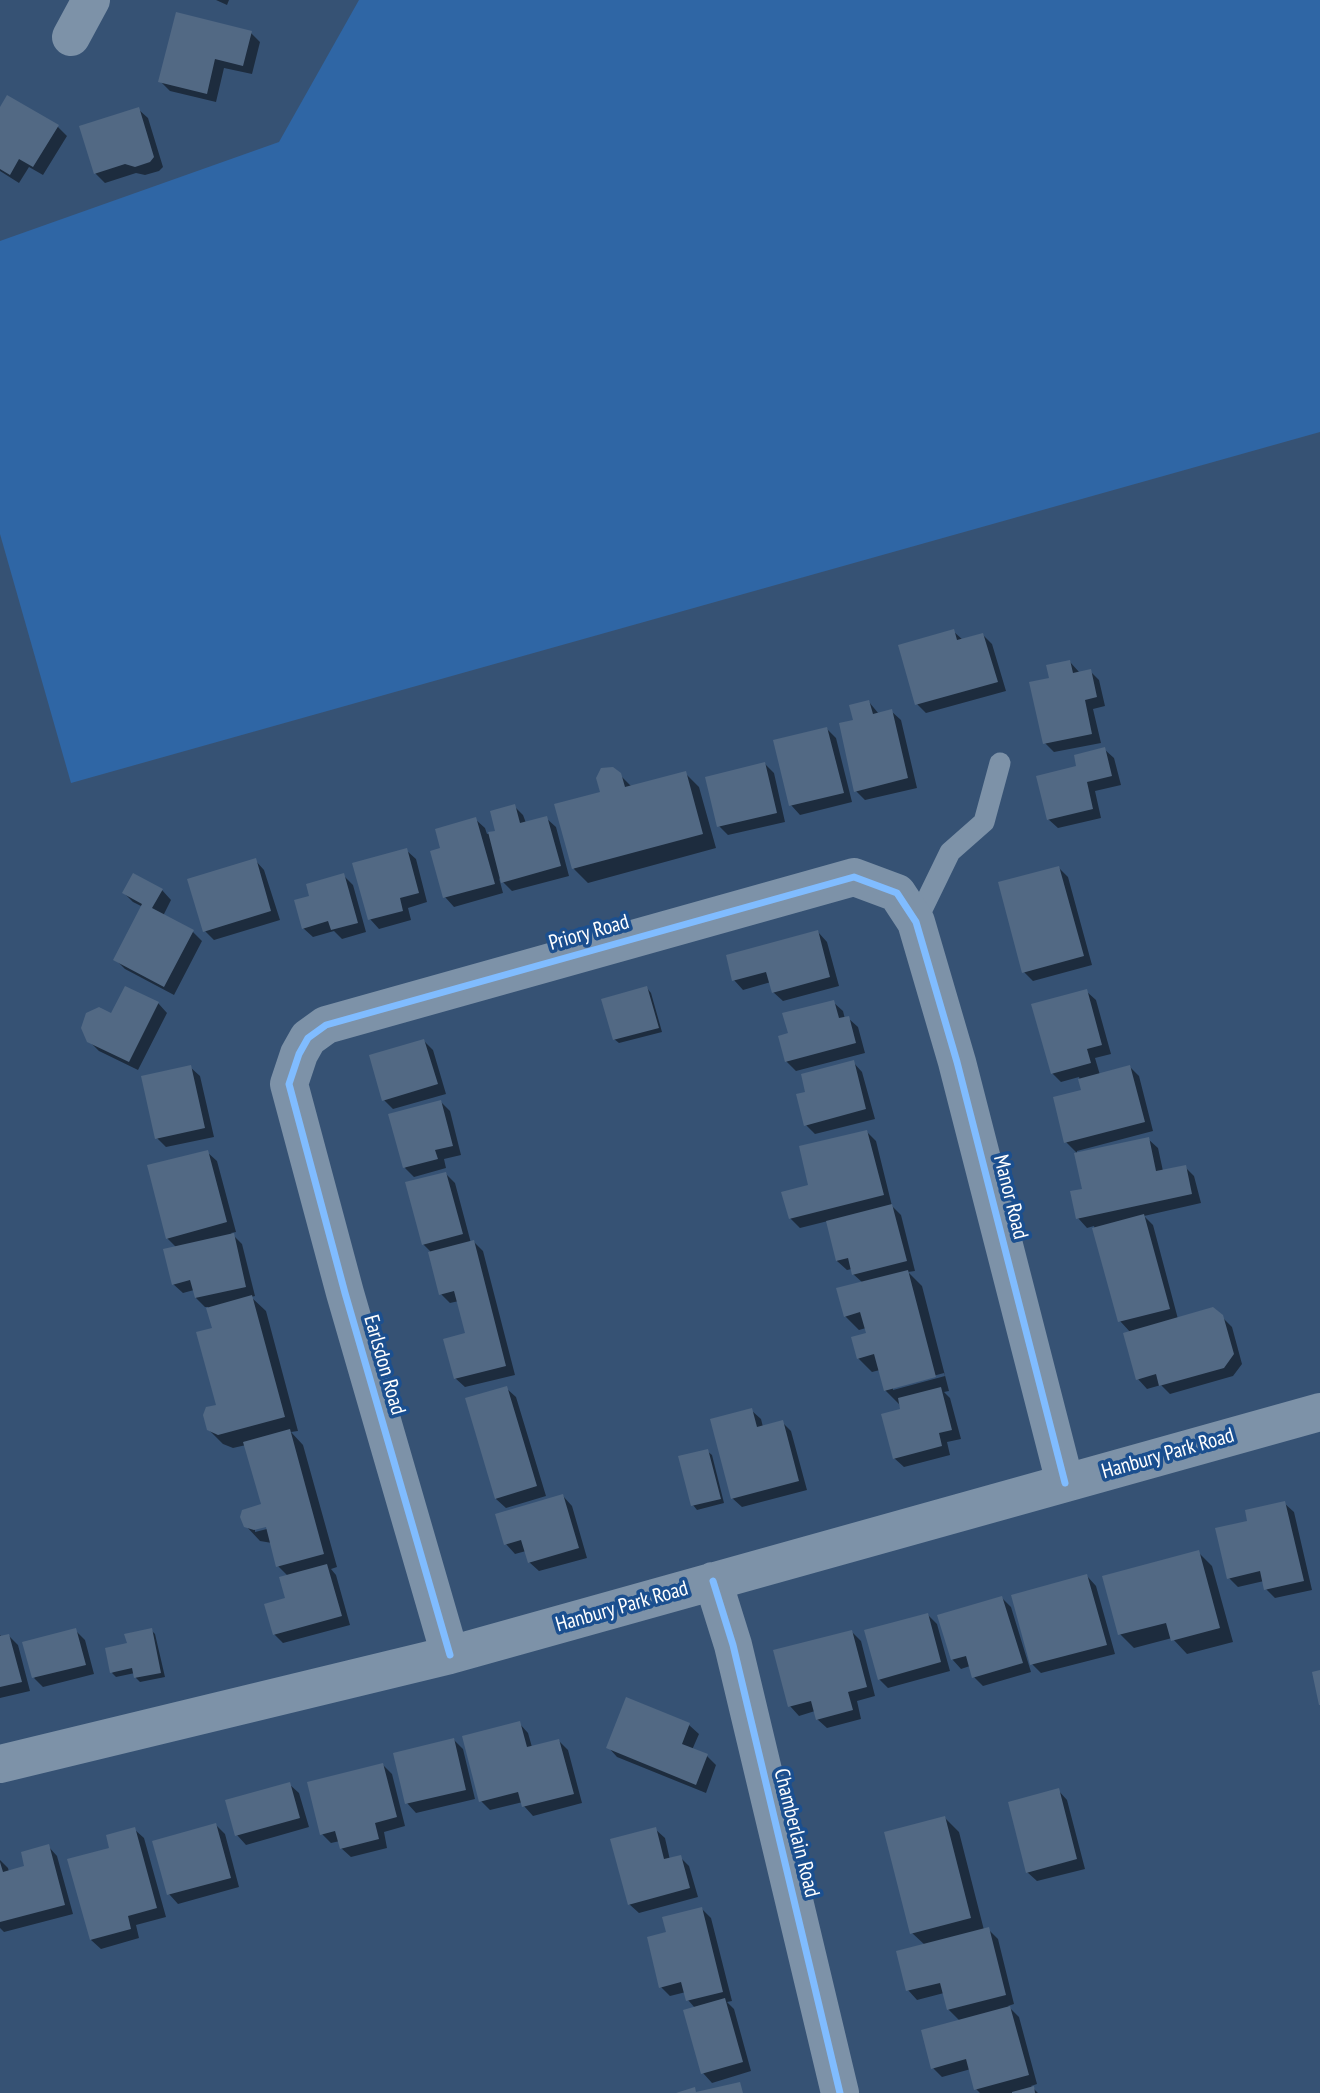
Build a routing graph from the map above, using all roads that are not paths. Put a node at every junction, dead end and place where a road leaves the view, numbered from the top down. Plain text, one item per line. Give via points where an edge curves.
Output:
1 (91, 0) edge
2 (71, 37) dead end
3 (1000, 763) dead end
4 (916, 922) junction
5 (289, 1084) joint
6 (1320, 1412) edge
7 (1065, 1483) junction
8 (713, 1581) junction
9 (450, 1655) junction
10 (0, 1764) edge
11 (840, 2093) edge

1 - 2 street
3 - 4 lane via 984,822 950,852
4 - 5 street, Priory Road via 897,893 854,877 326,1025 308,1038
4 - 7 street, Manor Road via 957,1062
5 - 9 street, Earlsdon Road
6 - 7 street, Hanbury Park Road
7 - 8 street, Hanbury Park Road
8 - 9 street, Hanbury Park Road
8 - 11 street, Chamberlain Road via 733,1645
9 - 10 street, Hanbury Park Road

